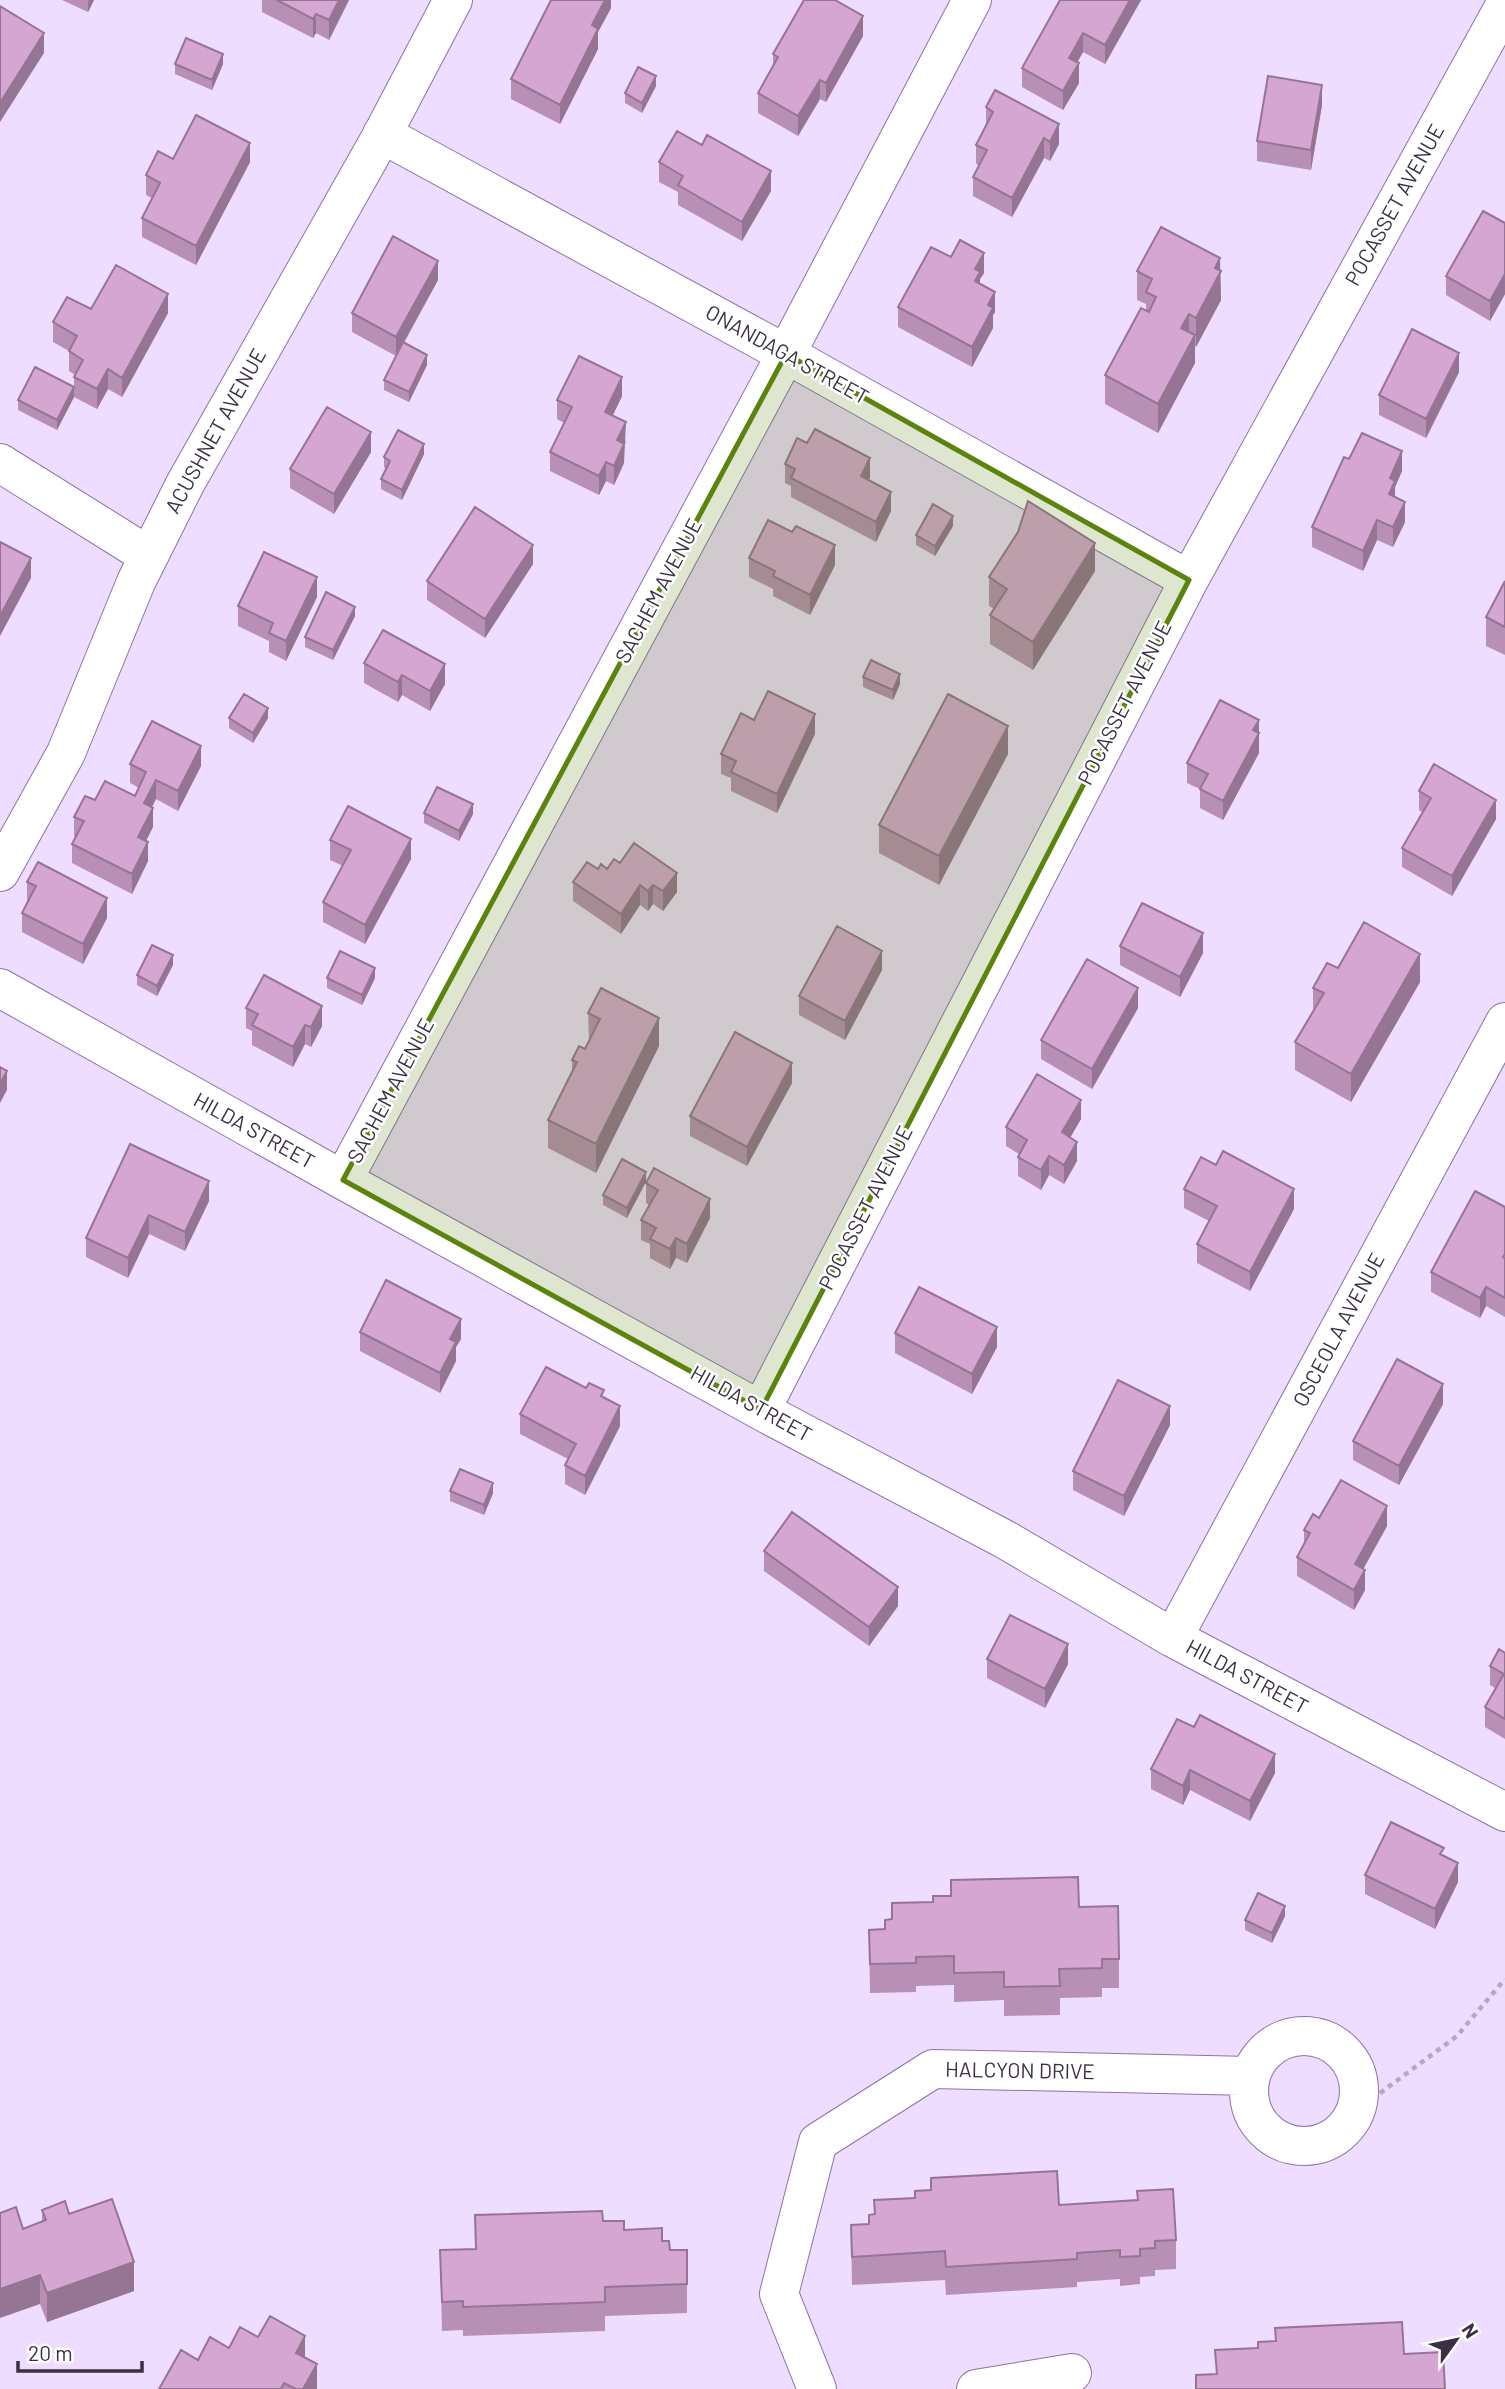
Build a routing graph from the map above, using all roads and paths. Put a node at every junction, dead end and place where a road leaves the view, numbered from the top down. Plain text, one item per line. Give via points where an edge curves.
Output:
1 (453, 0) edge
2 (972, 0) edge
3 (1505, 5) edge
4 (382, 134) junction
5 (786, 354) junction
6 (0, 463) edge
7 (149, 556) junction
8 (1189, 580) junction
9 (0, 872) edge
10 (0, 988) edge
11 (1505, 1022) edge
12 (343, 1180) junction
13 (761, 1410) junction
14 (1173, 1638) junction
15 (1505, 1812) edge
16 (1505, 1979) edge
17 (1251, 2076) junction
18 (1356, 2111) junction
19 (1072, 2373) dead end
20 (817, 2389) edge
21 (976, 2389) edge

1 - 4 street, ACUSHNET AVENUE
2 - 5 street, SACHEM AVENUE
3 - 8 street, POCASSET AVENUE
4 - 5 street, ONANDAGA STREET
4 - 7 street, ACUSHNET AVENUE
5 - 8 street, ONANDAGA STREET
5 - 12 street, SACHEM AVENUE
6 - 7 street
7 - 9 street, ACUSHNET AVENUE via 66,753
8 - 13 street, POCASSET AVENUE
10 - 12 street, HILDA STREET
11 - 14 street, OSCEOLA AVENUE
12 - 13 street, HILDA STREET
13 - 14 street, HILDA STREET via 1006,1540
14 - 15 street, HILDA STREET
16 - 18 path via 1457,2036
17 - 18 street via 1252,2108 1261,2126 1275,2138 1298,2146 1317,2145 1335,2137
17 - 18 street via 1259,2059 1289,2038 1327,2041 1353,2067 1358,2086
17 - 20 street, HALCYON DRIVE via 933,2069 818,2142 779,2294
19 - 21 street

